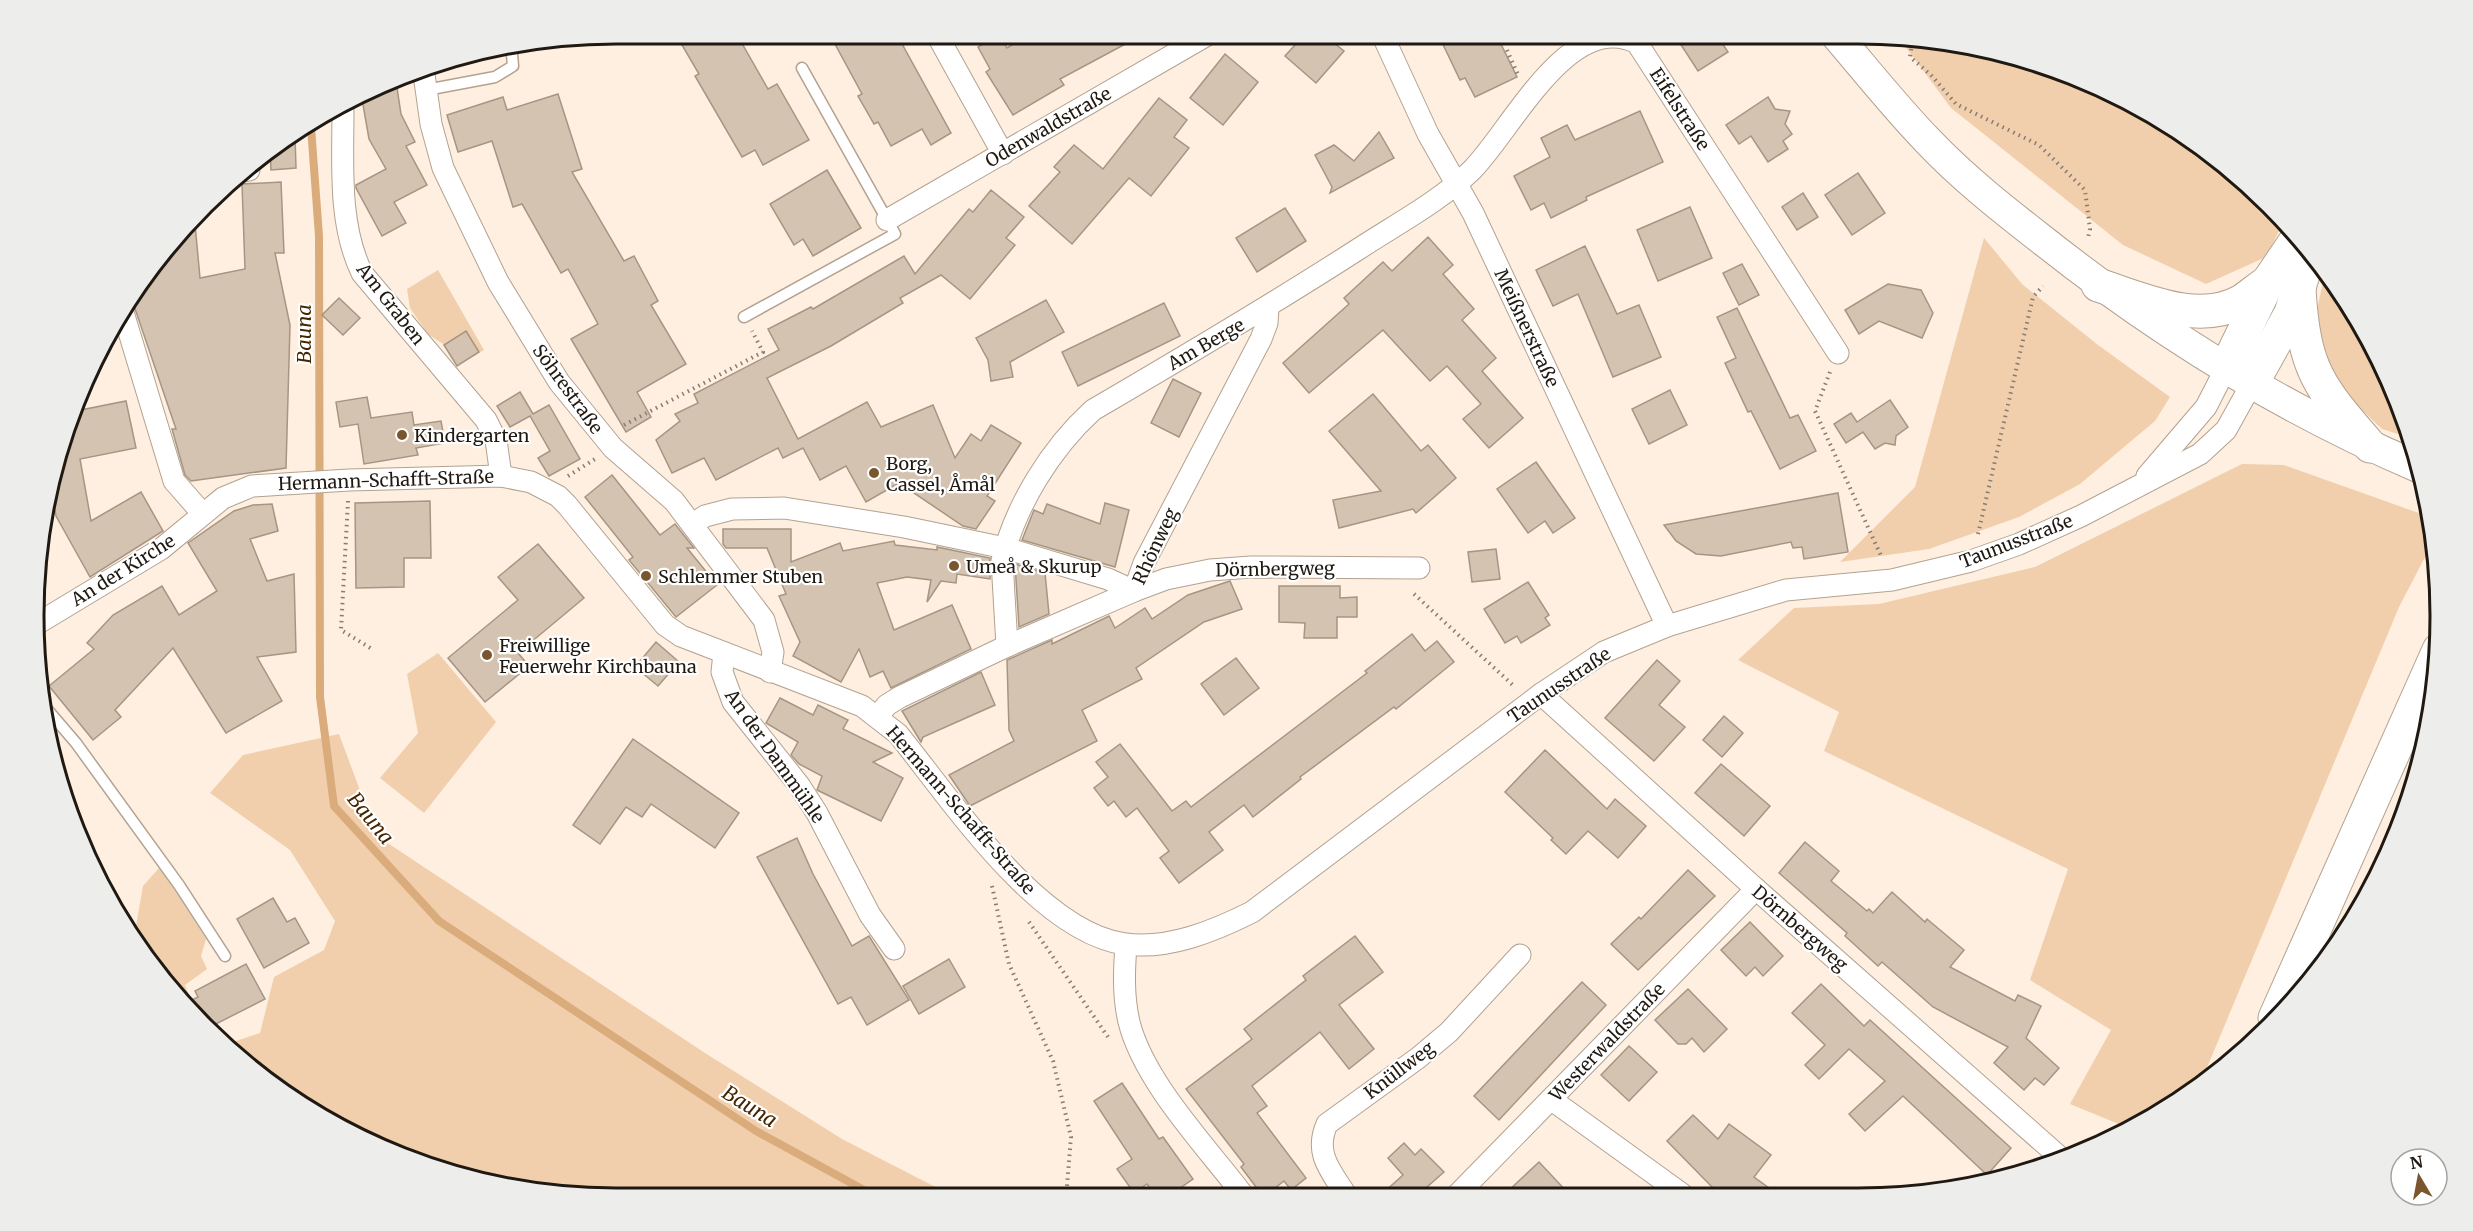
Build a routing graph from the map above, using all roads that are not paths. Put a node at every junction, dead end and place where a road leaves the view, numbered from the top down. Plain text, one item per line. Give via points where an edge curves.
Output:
1 (942, 44) edge
2 (1192, 44) edge
3 (1387, 44) edge
4 (1584, 44) edge
5 (1638, 44) edge
6 (1844, 44) edge
7 (511, 53) edge
8 (802, 68) dead end
9 (424, 77) edge
10 (426, 90) junction
11 (343, 113) edge
12 (1003, 154) junction
13 (1454, 183) junction
14 (887, 220) junction
15 (2293, 245) edge
16 (2307, 262) edge
17 (2268, 282) junction
18 (2098, 285) junction
19 (2299, 289) junction
20 (1268, 307) junction
21 (744, 317) road end
22 (125, 321) edge
23 (1838, 353) road end
24 (2239, 377) junction
25 (2370, 446) junction
26 (2409, 463) edge
27 (501, 476) junction
28 (2139, 485) junction
29 (202, 513) junction
30 (693, 524) junction
31 (1005, 548) junction
32 (1419, 568) dead end
33 (1134, 591) junction
34 (44, 620) edge
35 (1667, 626) junction
36 (1007, 646) junction
37 (724, 653) junction
38 (770, 672) junction
39 (2426, 679) edge
40 (1536, 698) junction
41 (52, 715) edge
42 (878, 716) junction
43 (1756, 890) junction
44 (1126, 945) junction
45 (894, 949) dead end
46 (225, 956) dead end
47 (1520, 956) dead end
48 (2284, 997) edge
49 (1552, 1100) junction
50 (2054, 1152) edge
51 (1238, 1188) edge
52 (1342, 1188) edge
53 (1464, 1188) edge
54 (1674, 1188) edge

1 - 12 street
2 - 12 street, Odenwaldstraße
3 - 13 street, Meißnerstraße
4 - 13 street, Eifelstraße via 1537,85 1488,151
5 - 23 street, Eifelstraße
6 - 18 main road via 1928,142
7 - 10 lane via 513,66 495,77
8 - 14 lane
9 - 10 street, Söhrestraße
10 - 30 street, Söhrestraße via 443,168 498,282 559,382 613,448 674,501
11 - 27 street, Am Graben via 345,205 353,255 362,273 486,420 496,440
12 - 14 street, Odenwaldstraße
13 - 20 street, Am Berge via 1428,204
13 - 35 street, Meißnerstraße via 1473,213
14 - 21 lane via 895,234
15 - 17 highway
16 - 19 highway
17 - 18 highway via 2240,302 2210,311 2172,308
17 - 24 highway
18 - 24 main road
19 - 24 highway via 2282,332
19 - 25 highway via 2306,352 2312,369 2334,404
20 - 31 street, Am Berge via 1093,410 1077,425 1025,501
20 - 33 street, Rhönweg via 1261,339 1144,563
22 - 29 street via 174,481
24 - 25 main road
24 - 28 street, Taunusstraße via 2205,407
24 - 28 street, Taunusstraße via 2226,430 2175,468
25 - 26 main road
27 - 29 street, Hermann-Schafft-Straße via 252,486 236,491
27 - 37 street, Hermann-Schafft-Straße via 531,482 567,505 665,625 681,636
28 - 35 street, Taunusstraße via 2052,530 1971,561 1892,580 1786,590
29 - 34 street, An der Kirche via 161,549
30 - 31 street via 725,510 784,508
30 - 38 street, Söhrestraße via 764,620 773,652
31 - 33 street via 1108,579
31 - 36 street, Am Berge via 1002,561
32 - 33 street, Dörnbergweg via 1210,570 1166,579
33 - 36 street, Rhönweg
35 - 40 street, Taunusstraße via 1604,652
36 - 42 street, Rhönweg via 900,697
37 - 38 street, Hermann-Schafft-Straße
37 - 45 street, An der Dammühle via 722,672 733,702 800,785 870,915
38 - 42 street, Hermann-Schafft-Straße via 843,698
39 - 48 highway
40 - 43 street, Dörnbergweg
40 - 44 street, Taunusstraße via 1252,912 1218,929 1182,939
41 - 46 lane via 179,885
42 - 44 street, Hermann-Schafft-Straße via 898,734 1004,865 1044,904 1098,936
43 - 49 street, Westerwaldstraße
43 - 50 street, Dörnbergweg
44 - 51 street via 1125,999 1145,1063
47 - 52 street, Knüllweg via 1449,1032 1328,1124 1321,1139 1323,1154
49 - 53 street, Westerwaldstraße
49 - 54 street

